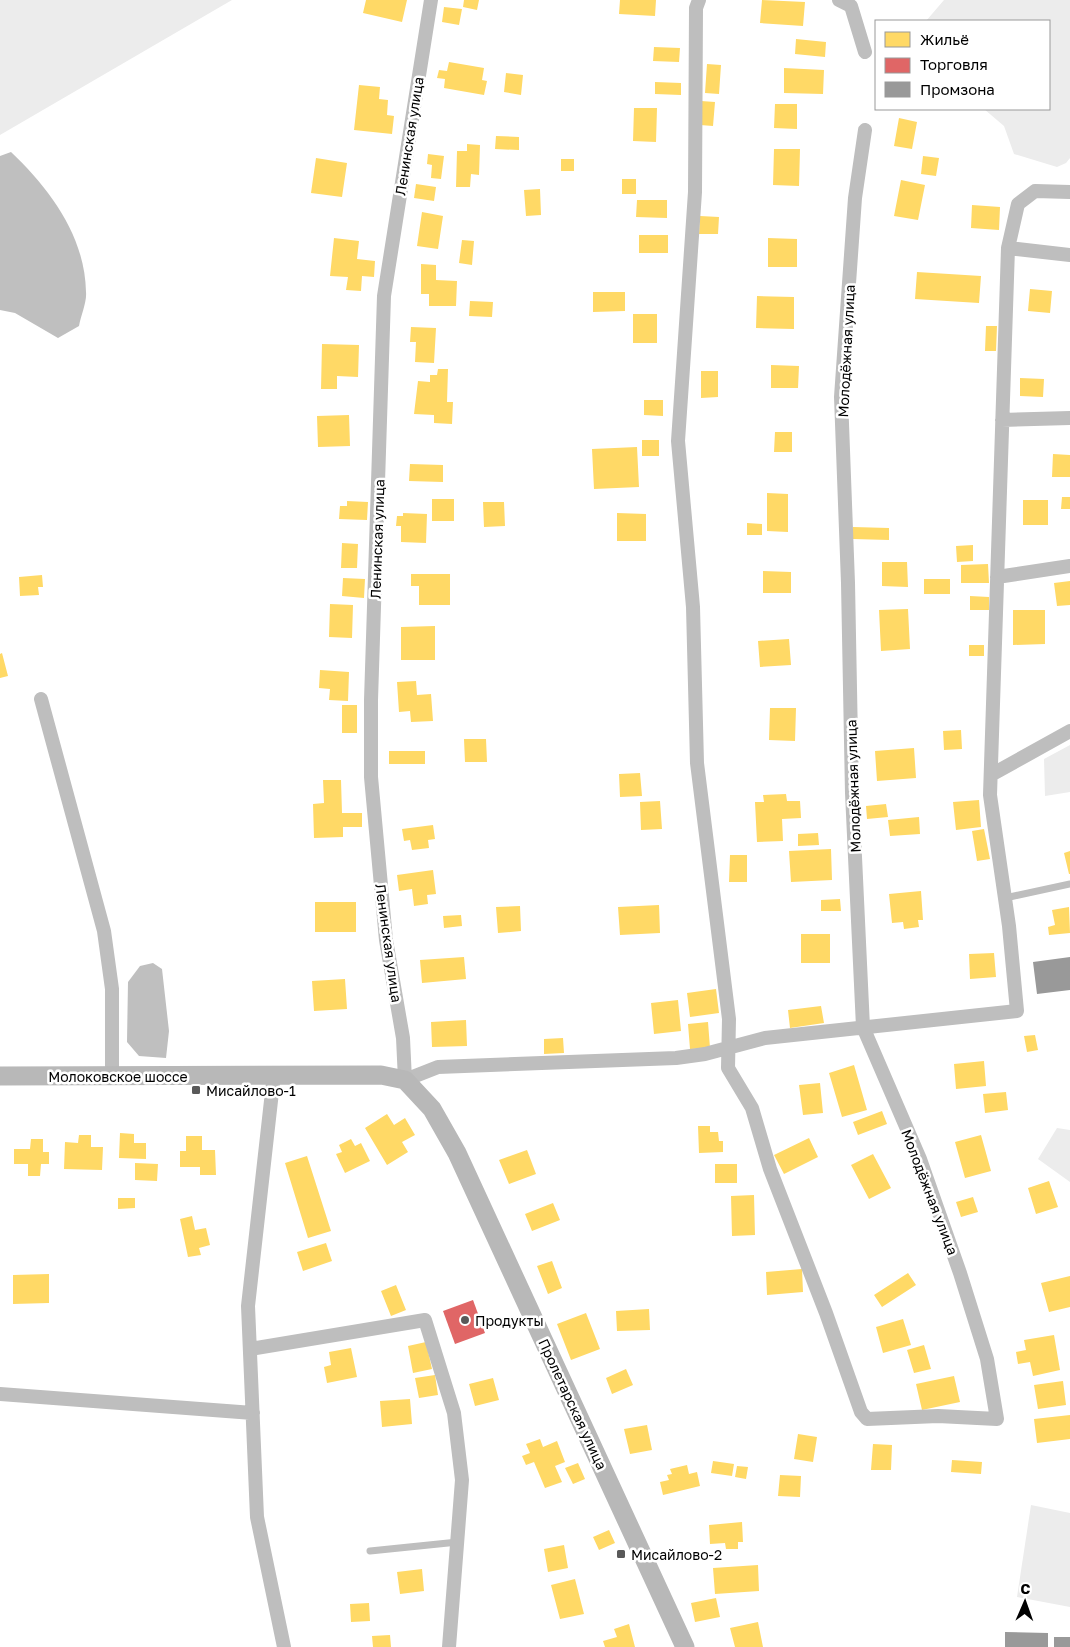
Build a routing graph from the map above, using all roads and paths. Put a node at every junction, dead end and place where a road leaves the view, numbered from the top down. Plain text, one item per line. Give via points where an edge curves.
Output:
1 (430, 0) edge
2 (699, 0) edge
3 (839, 0) edge
4 (865, 52) dead end
5 (865, 130) dead end
6 (1070, 192) edge
7 (1008, 248) junction
8 (1070, 254) edge
9 (1070, 418) edge
10 (1002, 420) junction
11 (1070, 566) edge
12 (996, 577) junction
13 (41, 699) dead end
14 (1070, 731) edge
15 (991, 776) junction
16 (1070, 884) edge
17 (1006, 898) junction
18 (863, 1027) junction
19 (728, 1048) junction
20 (274, 1074) junction
21 (0, 1076) edge
22 (112, 1076) junction
23 (405, 1080) junction
24 (250, 1349) junction
25 (0, 1394) edge
26 (253, 1413) junction
27 (458, 1542) junction
28 (370, 1551) dead end
29 (284, 1647) edge
30 (449, 1647) edge
31 (685, 1647) edge

1 - 23 street, Ленинская улица via 384,296 371,700 371,777 386,940 403,1038
2 - 19 street via 696,8 695,192 678,441 693,607 697,763 729,1019
3 - 4 street via 851,6
5 - 18 street, Молодёжная улица via 856,198 841,396 852,793
6 - 7 street via 1035,191 1018,204
7 - 8 street
7 - 10 street
9 - 10 street
10 - 12 street
11 - 12 street
12 - 15 street
13 - 22 street via 104,932 112,989
14 - 15 street
15 - 17 street via 990,795
16 - 17 lane
17 - 18 street via 1017,1011
18 - 19 street via 765,1038
18 - 19 street, Молодёжная улица via 920,1160 960,1273 987,1358 997,1419 938,1416 867,1419 861,1412 770,1169 752,1108 728,1068
19 - 23 street via 676,1058 438,1067
20 - 22 main road, Молоковское шоссе
20 - 23 main road, Молоковское шоссе via 381,1075
20 - 24 street via 248,1306
21 - 22 main road, Молоковское шоссе
23 - 31 main road, Пролетарская улица via 432,1109 461,1162
24 - 26 street
24 - 27 street via 425,1320 454,1413 462,1480
25 - 26 street
26 - 29 street via 257,1517
27 - 28 lane
27 - 30 street

